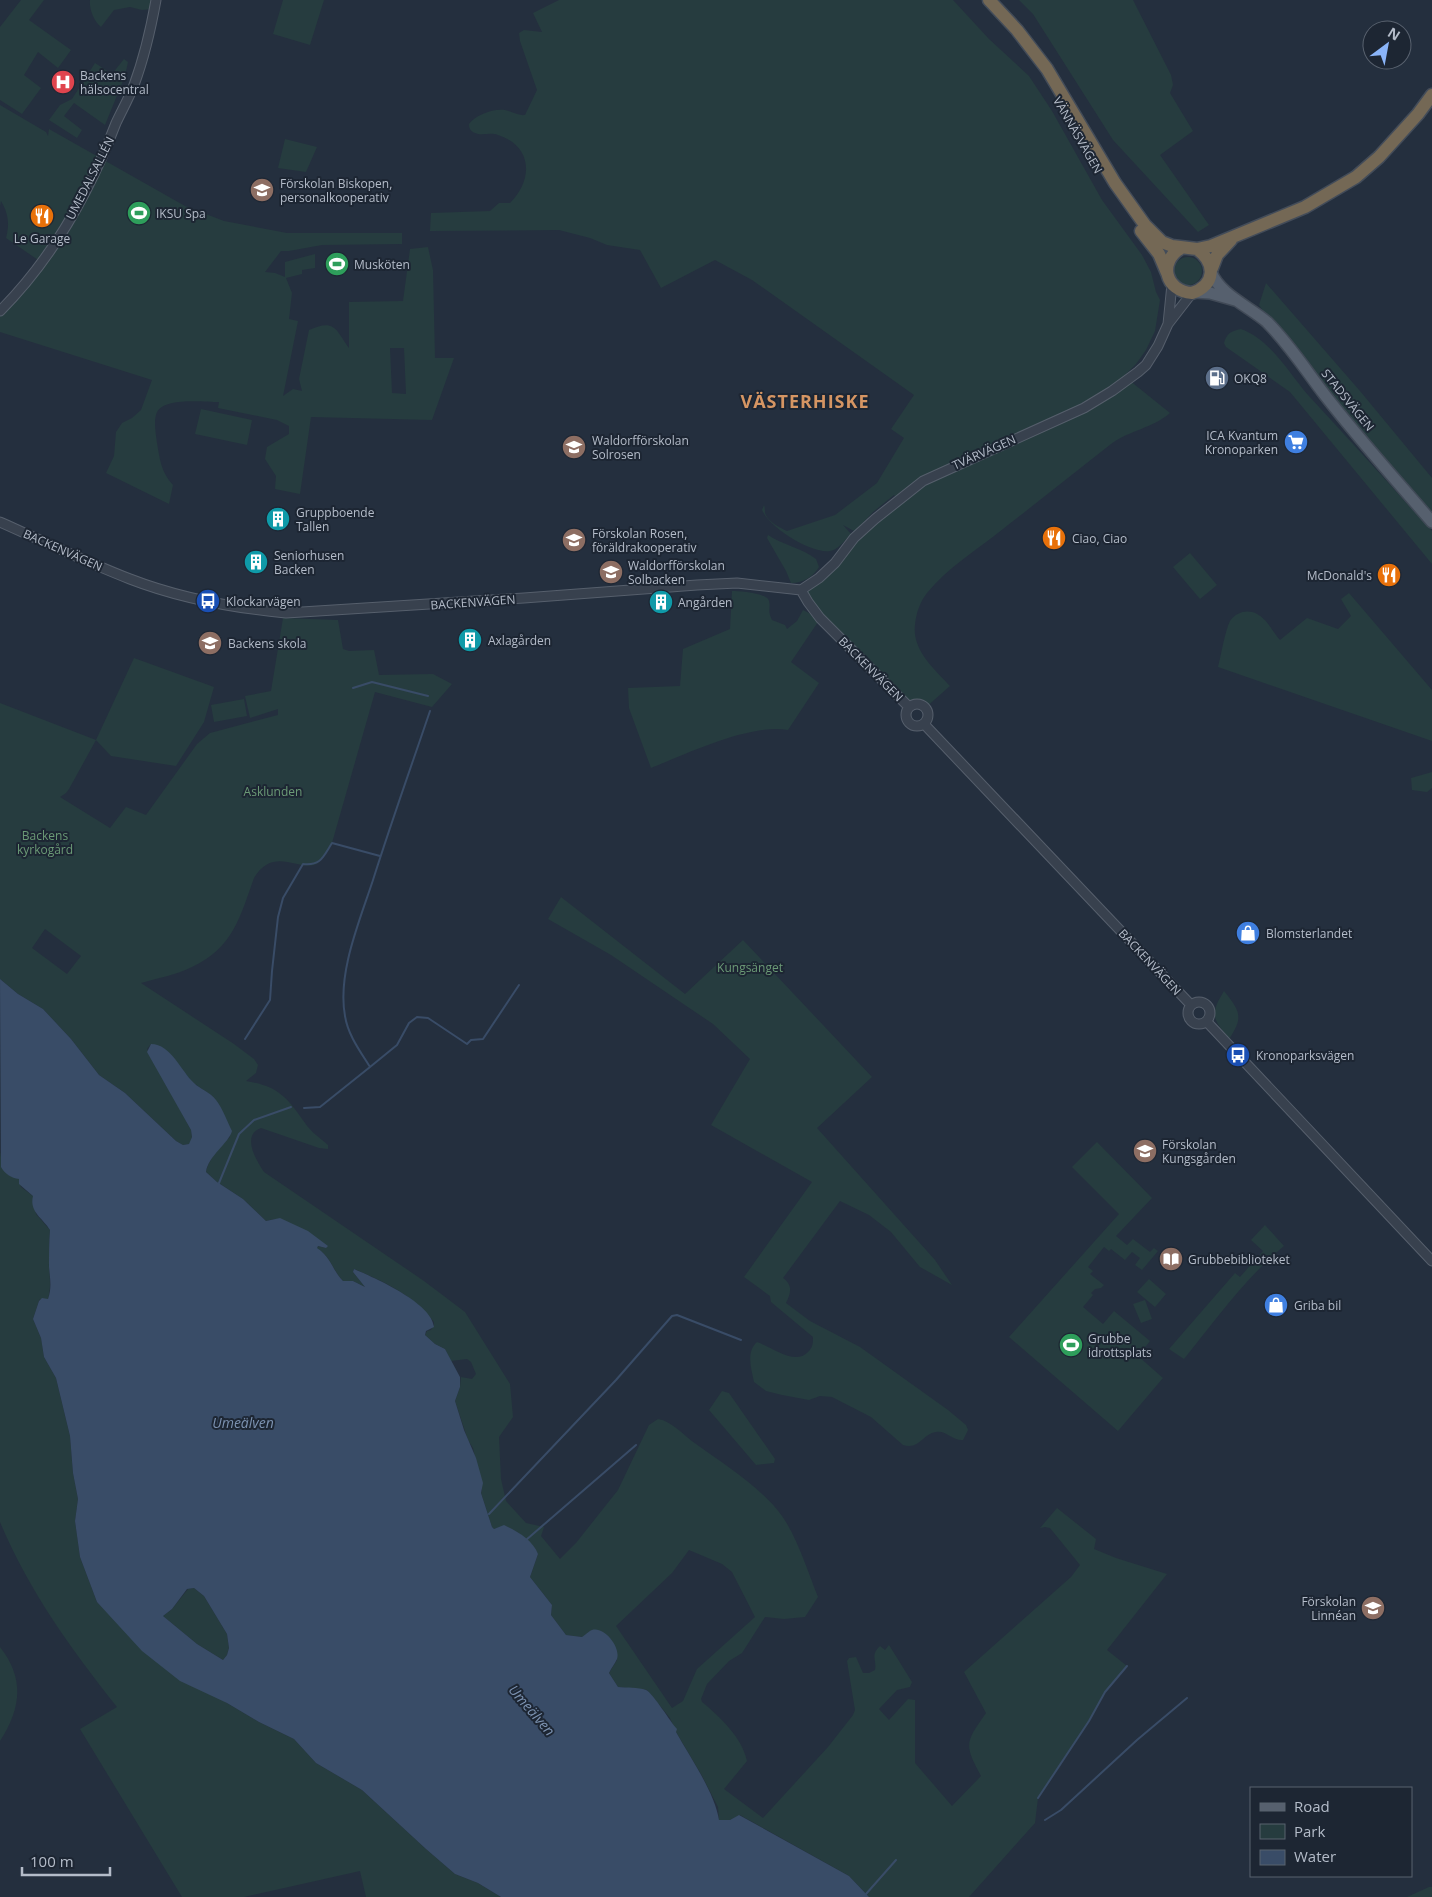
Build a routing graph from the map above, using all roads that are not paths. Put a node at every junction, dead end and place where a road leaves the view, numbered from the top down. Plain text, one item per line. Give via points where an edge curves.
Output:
1 (156, 0) edge
2 (980, 0) edge
3 (989, 0) edge
4 (1432, 95) edge
5 (1236, 235) junction
6 (1181, 248) junction
7 (1197, 249) junction
8 (1212, 270) junction
9 (1170, 280) junction
10 (1193, 292) junction
11 (1236, 300) junction
12 (0, 311) edge
13 (1168, 324) junction
14 (0, 522) edge
15 (1432, 522) edge
16 (801, 590) junction
17 (909, 707) junction
18 (924, 724) junction
19 (1191, 1005) junction
20 (1207, 1022) junction
21 (1432, 1261) edge

1 - 12 street, UMEDALSALLÉN via 134,86 84,196 41,262
2 - 9 highway, VÄNNÄSVÄGEN via 1047,81 1098,169 1159,254
3 - 6 highway, VÄNNÄSVÄGEN via 1047,69 1145,225 1162,242
4 - 5 highway via 1379,157 1356,177 1304,207
5 - 7 highway
5 - 8 highway via 1217,254
6 - 7 highway
6 - 9 highway via 1168,261
7 - 8 highway via 1204,254
8 - 10 highway via 1206,284
8 - 11 main road, STADSVÄGEN via 1218,284
9 - 10 highway via 1185,292
9 - 13 street, TVÄRVÄGEN
10 - 11 main road, STADSVÄGEN
10 - 13 street, TVÄRVÄGEN
11 - 15 main road, STADSVÄGEN via 1266,322 1290,346 1324,394
13 - 16 street, TVÄRVÄGEN via 1146,365 1112,391 1084,408 923,481 875,518 835,563
14 - 16 street, BACKENVÄGEN via 131,580 208,601 286,613 697,584 737,583
16 - 17 street, BACKENVÄGEN via 820,618
17 - 18 street, BACKENVÄGEN via 906,714 908,722 916,727
17 - 18 street, BACKENVÄGEN via 916,704 924,708 928,716
18 - 19 street, BACKENVÄGEN
19 - 20 street, BACKENVÄGEN via 1188,1015 1192,1022
19 - 20 street, BACKENVÄGEN via 1199,1002 1207,1005 1210,1013
20 - 21 street, BACKENVÄGEN

